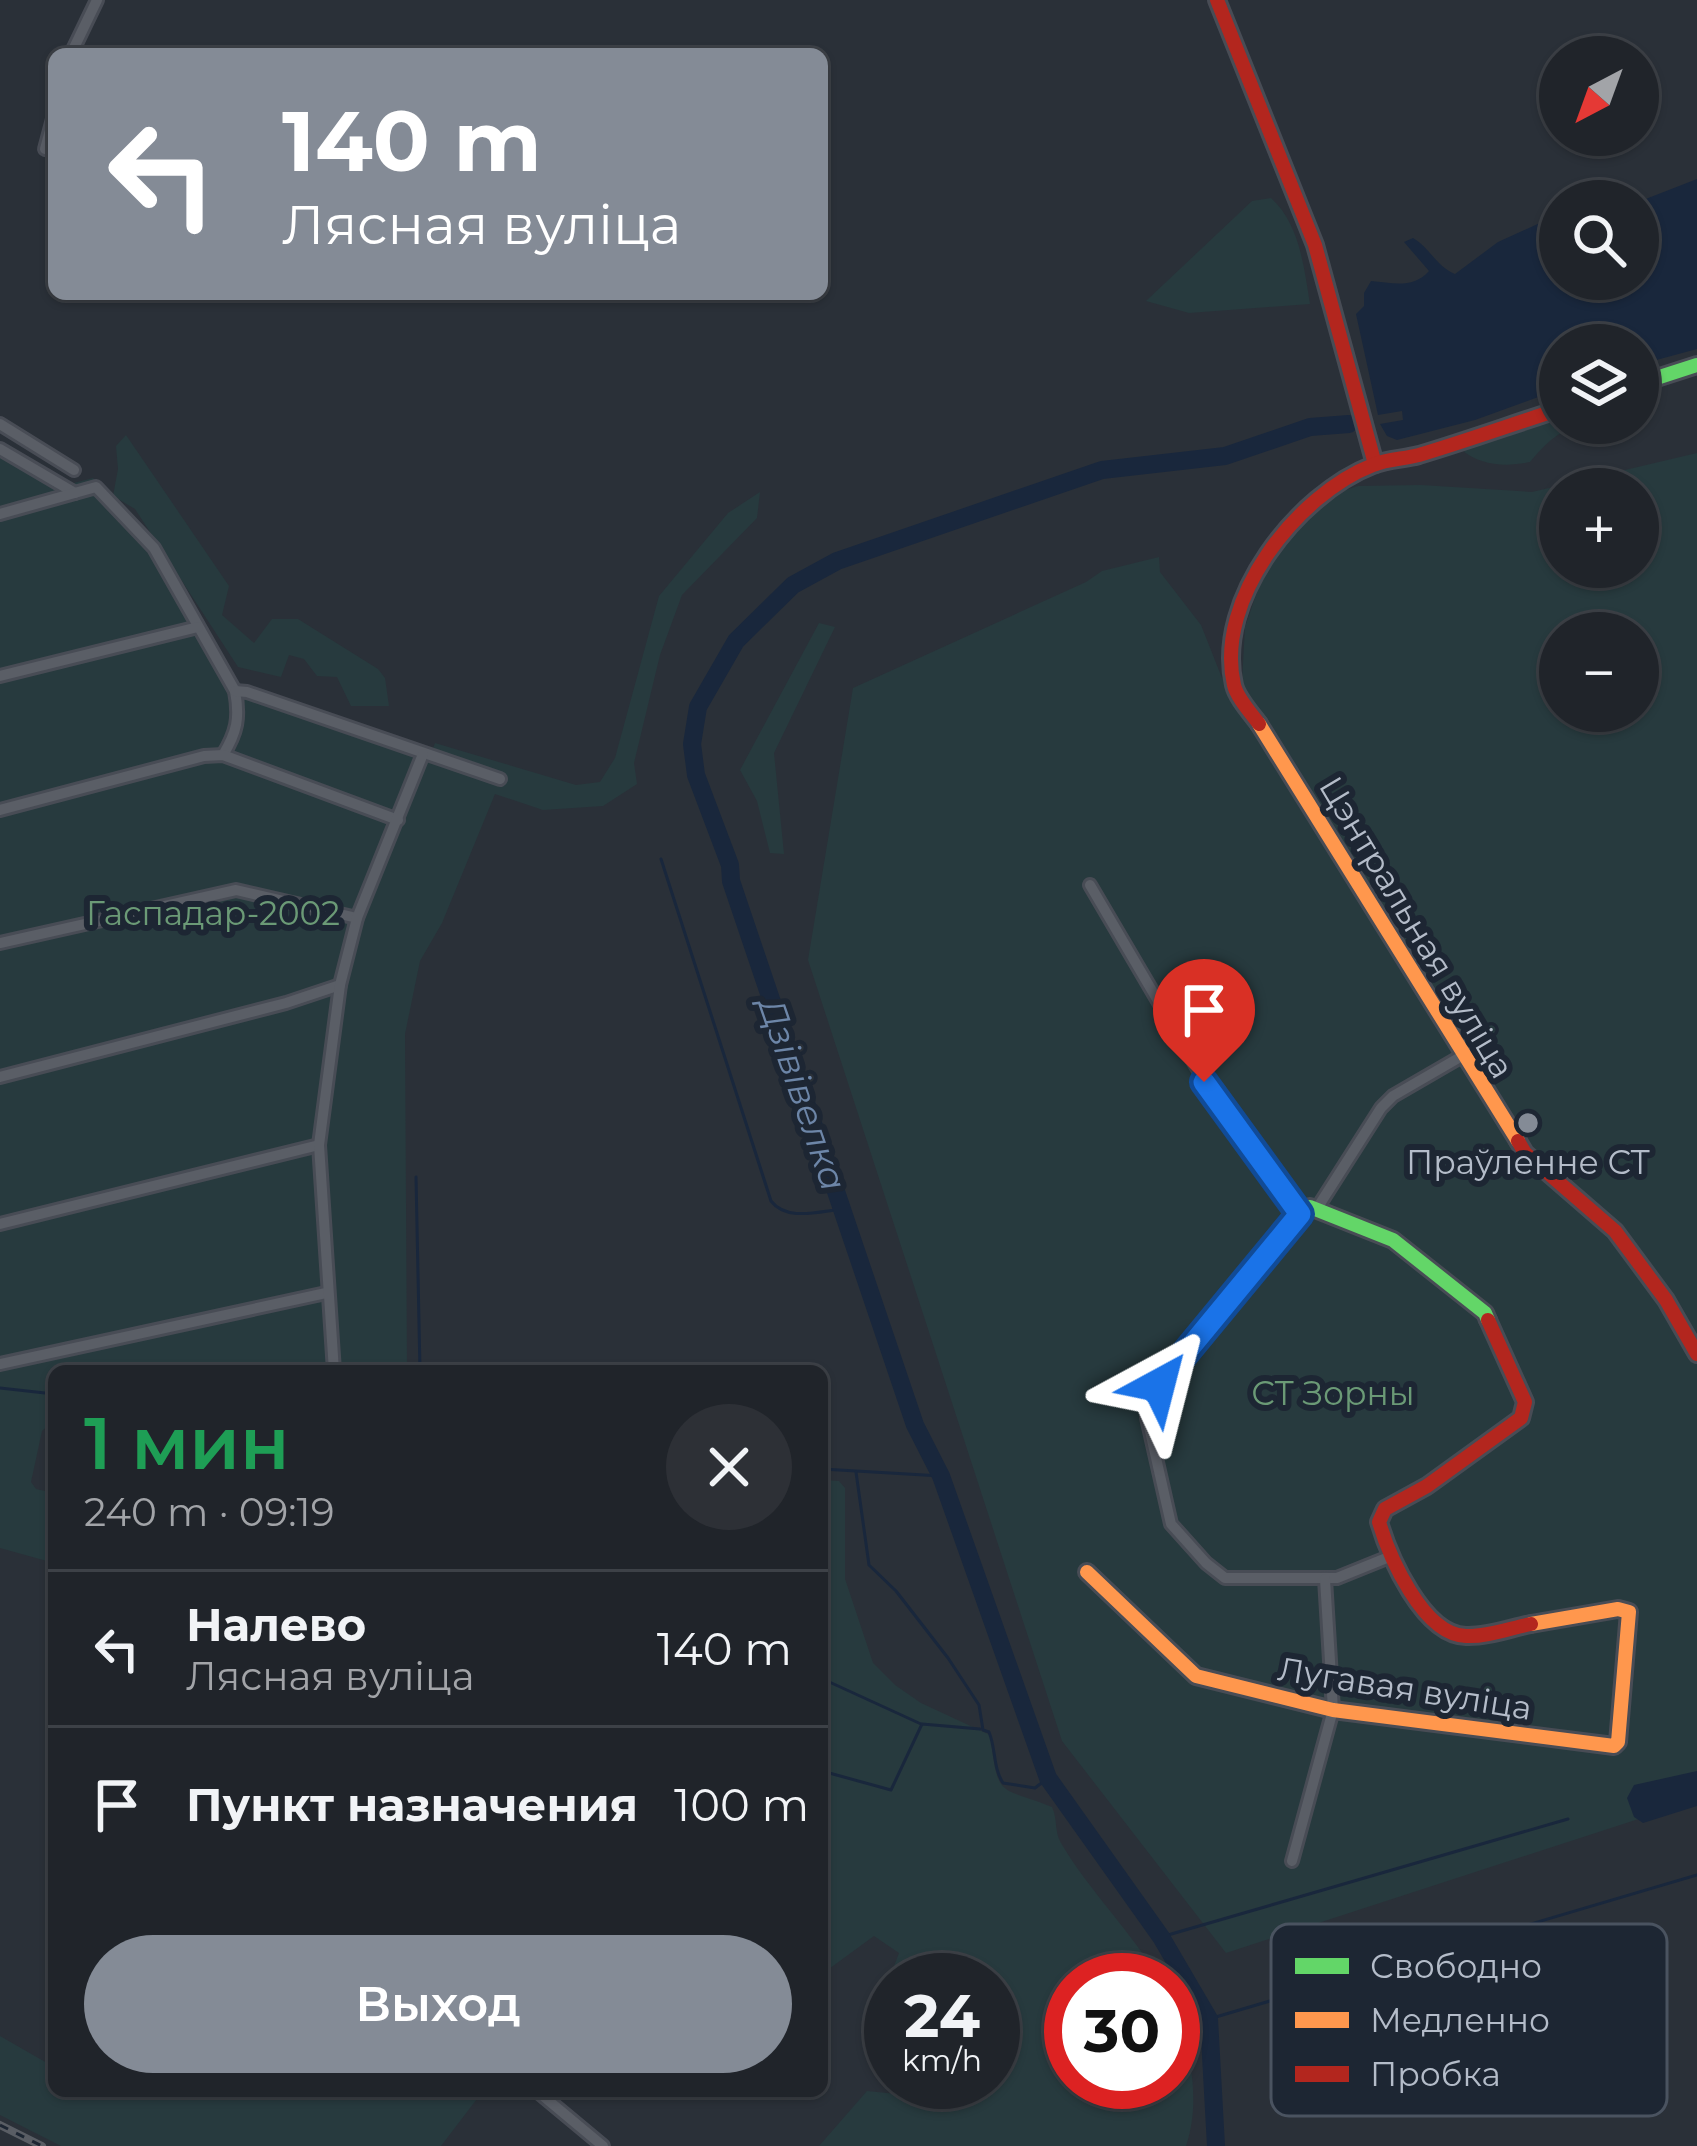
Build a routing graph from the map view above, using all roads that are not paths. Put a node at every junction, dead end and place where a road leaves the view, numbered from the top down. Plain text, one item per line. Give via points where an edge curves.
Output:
1 (97, 0) edge
2 (1217, 0) edge
3 (74, 48) edge
4 (48, 137) edge
5 (45, 148) dead end
6 (1697, 365) edge
7 (1659, 377) edge
8 (1539, 416) edge
9 (0, 424) edge
10 (0, 449) edge
11 (1375, 464) junction
12 (74, 470) dead end
13 (75, 493) junction
14 (0, 514) edge
15 (197, 627) junction
16 (0, 676) edge
17 (235, 692) junction
18 (423, 754) junction
19 (223, 755) junction
20 (500, 779) dead end
21 (0, 810) edge
22 (398, 820) junction
23 (1090, 885) dead end
24 (358, 918) junction
25 (0, 943) edge
26 (340, 985) junction
27 (1462, 1056) junction
28 (0, 1077) edge
29 (319, 1145) junction
30 (1316, 1210) junction
31 (1300, 1214) junction
32 (0, 1224) edge
33 (326, 1293) junction
34 (1697, 1354) edge
35 (0, 1364) edge
36 (333, 1365) edge
37 (1389, 1557) junction
38 (1087, 1573) dead end
39 (1325, 1579) junction
40 (1333, 1710) junction
41 (1292, 1861) dead end
42 (543, 2097) edge
43 (603, 2146) edge

1 - 3 street
2 - 11 street via 1315,245
4 - 5 street
6 - 7 street
8 - 11 street
9 - 12 street
10 - 13 street
11 - 27 street, Цэнтральная вуліца via 1322,492 1248,586 1234,637 1234,687
13 - 14 street
13 - 15 street via 96,487 154,548
15 - 16 street
15 - 17 street
17 - 18 street
17 - 19 street via 236,733
18 - 20 street
18 - 22 street
19 - 21 street
19 - 22 street
22 - 24 street
23 - 31 street via 1204,1082
24 - 25 street via 236,890
24 - 26 street
26 - 28 street
26 - 29 street
27 - 30 street via 1381,1108
27 - 34 street, Цэнтральная вуліца via 1525,1153 1616,1231
29 - 32 street
29 - 33 street
30 - 31 street
30 - 37 street via 1394,1240 1485,1313 1526,1402 1521,1418 1385,1509 1379,1522
31 - 39 street via 1186,1349 1148,1403 1147,1418 1171,1524 1206,1563 1242,1581
33 - 35 street
33 - 36 street
37 - 39 street
37 - 40 street, Лугавая вуліца via 1431,1619 1466,1636 1630,1612 1621,1737 1614,1746
38 - 40 street, Лугавая вуліца via 1196,1676
39 - 40 street
40 - 41 street
42 - 43 street

